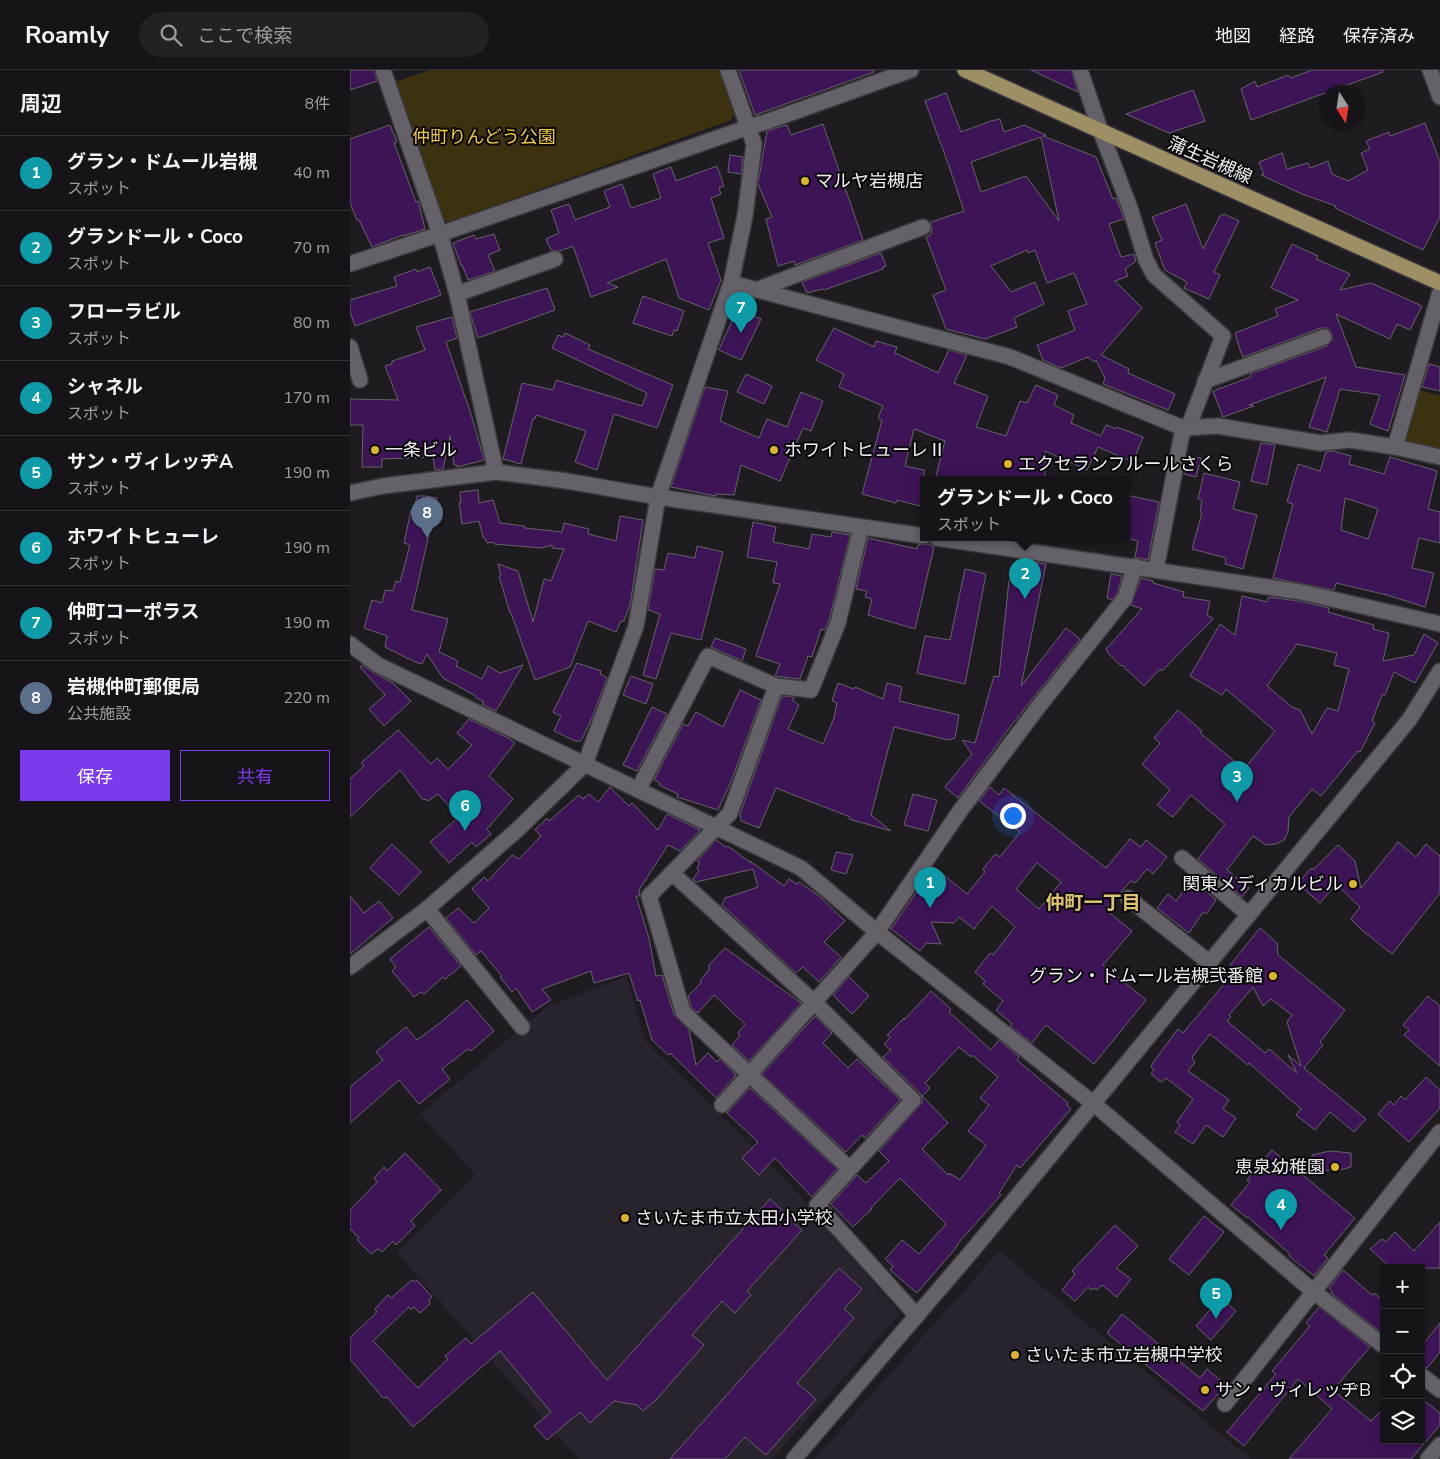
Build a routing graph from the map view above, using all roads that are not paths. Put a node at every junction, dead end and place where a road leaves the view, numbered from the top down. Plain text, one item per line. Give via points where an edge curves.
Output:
1 (383, 70) edge
2 (728, 70) edge
3 (911, 70) edge
4 (965, 70) edge
5 (1080, 70) edge
6 (1430, 70) edge
7 (1440, 97) edge
8 (749, 127) junction
9 (1101, 132) junction
10 (922, 227) dead end
11 (440, 234) junction
12 (554, 259) dead end
13 (350, 264) edge
14 (731, 283) junction
15 (1440, 283) edge
16 (756, 290) junction
17 (1440, 292) edge
18 (456, 294) junction
19 (1324, 338) dead end
20 (350, 347) edge
21 (360, 380) dead end
22 (1205, 381) junction
23 (1186, 428) junction
24 (1395, 446) junction
25 (1440, 457) edge
26 (496, 472) junction
27 (350, 493) edge
28 (658, 497) junction
29 (861, 527) junction
30 (920, 535) edge
31 (958, 541) edge
32 (1135, 566) junction
33 (1156, 570) junction
34 (1440, 624) edge
35 (350, 644) edge
36 (1440, 671) edge
37 (776, 686) junction
38 (585, 764) junction
39 (638, 790) junction
40 (715, 827) junction
41 (1182, 858) dead end
42 (672, 873) junction
43 (1128, 898) dead end
44 (427, 909) junction
45 (1249, 915) junction
46 (877, 932) junction
47 (1210, 962) junction
48 (350, 967) edge
49 (814, 1002) junction
50 (522, 1027) dead end
51 (750, 1074) junction
52 (1094, 1104) junction
53 (722, 1105) dead end
54 (1440, 1132) edge
55 (850, 1169) junction
56 (1314, 1292) junction
57 (917, 1316) junction
58 (1380, 1343) edge
59 (1425, 1378) edge
60 (1440, 1390) edge
61 (1225, 1404) dead end
62 (1440, 1444) edge
63 (794, 1459) edge
64 (1428, 1459) edge

1 - 11 street
2 - 8 street
3 - 8 street
4 - 9 main road, 蒲生岩槻線
5 - 9 street
6 - 7 street
8 - 11 street
8 - 14 street via 754,144 745,216
9 - 15 main road, 蒲生岩槻線
9 - 22 street via 1154,275 1223,336
10 - 16 street
11 - 13 street
11 - 18 street
12 - 18 street
14 - 16 street
14 - 28 street
16 - 23 street via 1010,358
17 - 24 street
18 - 26 street
19 - 22 street
20 - 21 street
22 - 23 street
23 - 24 street via 1218,426 1320,443 1350,440
23 - 33 street
24 - 25 street
26 - 27 street
26 - 28 street
28 - 29 street
28 - 38 street via 636,626
29 - 30 street
29 - 37 street via 838,623 810,690
31 - 32 street
32 - 33 street
32 - 46 street via 1125,598 960,811
33 - 34 street via 1301,592
35 - 38 street via 378,665
36 - 45 street via 1409,720
37 - 39 street via 708,656
37 - 40 street via 730,813
38 - 39 street
38 - 44 street via 517,830
39 - 40 street
40 - 42 street
40 - 46 street via 801,868
41 - 45 street
42 - 49 street
42 - 51 street via 649,896 683,1012
43 - 47 street
44 - 48 street
44 - 50 street
45 - 47 street
46 - 49 street
46 - 52 street
47 - 52 street
49 - 51 street
49 - 55 street via 913,1100
51 - 53 street
51 - 55 street
52 - 56 street
52 - 57 street
54 - 56 street
55 - 57 street via 818,1205
56 - 58 street
56 - 61 street
57 - 63 street
59 - 60 street
62 - 64 street

